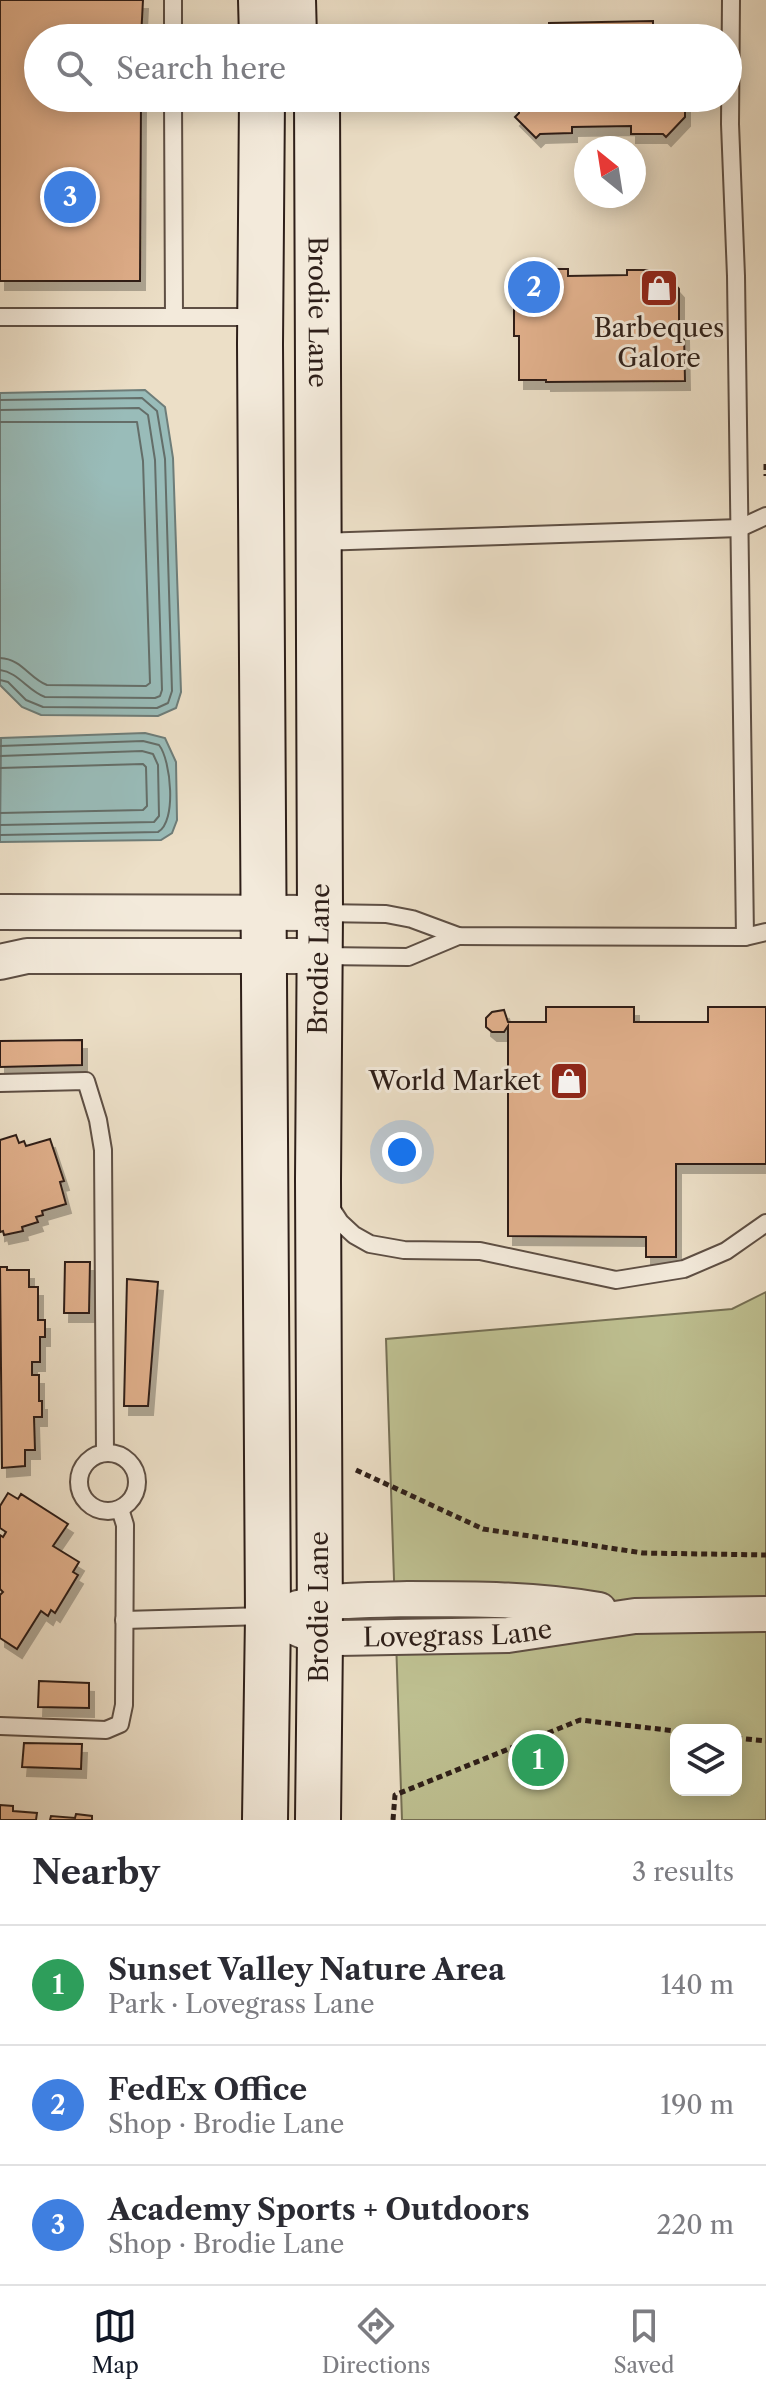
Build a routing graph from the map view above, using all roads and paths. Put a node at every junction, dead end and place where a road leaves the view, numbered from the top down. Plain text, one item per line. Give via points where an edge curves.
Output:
1 (173, 0) edge
2 (261, 0) edge
3 (293, 0) edge
4 (317, 0) edge
5 (731, 0) edge
6 (173, 24) edge
7 (262, 24) edge
8 (294, 24) edge
9 (317, 24) edge
10 (731, 24) edge
11 (173, 112) edge
12 (262, 112) edge
13 (317, 112) edge
14 (730, 112) edge
15 (0, 317) edge
16 (174, 317) junction
17 (260, 317) junction
18 (766, 464) edge
19 (766, 476) edge
20 (766, 516) edge
21 (740, 528) junction
22 (319, 542) junction
23 (0, 912) edge
24 (264, 912) junction
25 (320, 913) junction
26 (766, 932) edge
27 (458, 936) junction
28 (745, 937) junction
29 (264, 956) junction
30 (320, 956) junction
31 (0, 962) edge
32 (0, 1083) edge
33 (318, 1180) junction
34 (766, 1223) edge
35 (105, 1453) junction
36 (350, 1468) dead end
37 (120, 1509) junction
38 (766, 1555) edge
39 (766, 1614) edge
40 (268, 1616) junction
41 (124, 1620) junction
42 (320, 1620) junction
43 (0, 1726) edge
44 (670, 1730) edge
45 (742, 1739) edge
46 (766, 1741) edge
47 (265, 1820) edge
48 (318, 1820) edge
49 (393, 1820) edge

1 - 6 lane
2 - 7 main road
3 - 8 main road
4 - 9 main road
5 - 10 lane
11 - 16 lane
12 - 17 main road, Brodie Lane
13 - 22 main road, Brodie Lane
14 - 21 lane
15 - 16 lane
16 - 17 lane
17 - 24 main road, Brodie Lane
18 - 19 path
20 - 21 lane
21 - 22 lane
21 - 28 lane
22 - 25 main road, Brodie Lane
23 - 24 street
24 - 25 street
24 - 29 main road, Brodie Lane
25 - 27 lane via 386,914
25 - 30 main road, Brodie Lane
26 - 28 lane
27 - 28 lane
27 - 30 lane via 408,957
29 - 30 street
29 - 31 street via 27,956
29 - 40 main road, Brodie Lane
30 - 33 main road, Brodie Lane
32 - 35 lane via 86,1081 98,1120 103,1150
33 - 34 lane via 340,1222 370,1244 480,1251 616,1280 684,1269 726,1251
33 - 42 main road, Brodie Lane
35 - 37 lane via 126,1460 137,1476 134,1495
35 - 37 lane via 84,1467 81,1493 102,1511
36 - 38 path via 483,1529 643,1553
37 - 41 lane via 125,1525
39 - 42 street, Lovegrass Lane via 635,1616 508,1598
40 - 41 lane
40 - 42 street, Lovegrass Lane
40 - 47 main road, Brodie Lane
41 - 43 lane via 120,1724 106,1730
42 - 48 main road, Brodie Lane
44 - 49 path via 580,1720 395,1795
45 - 46 path

